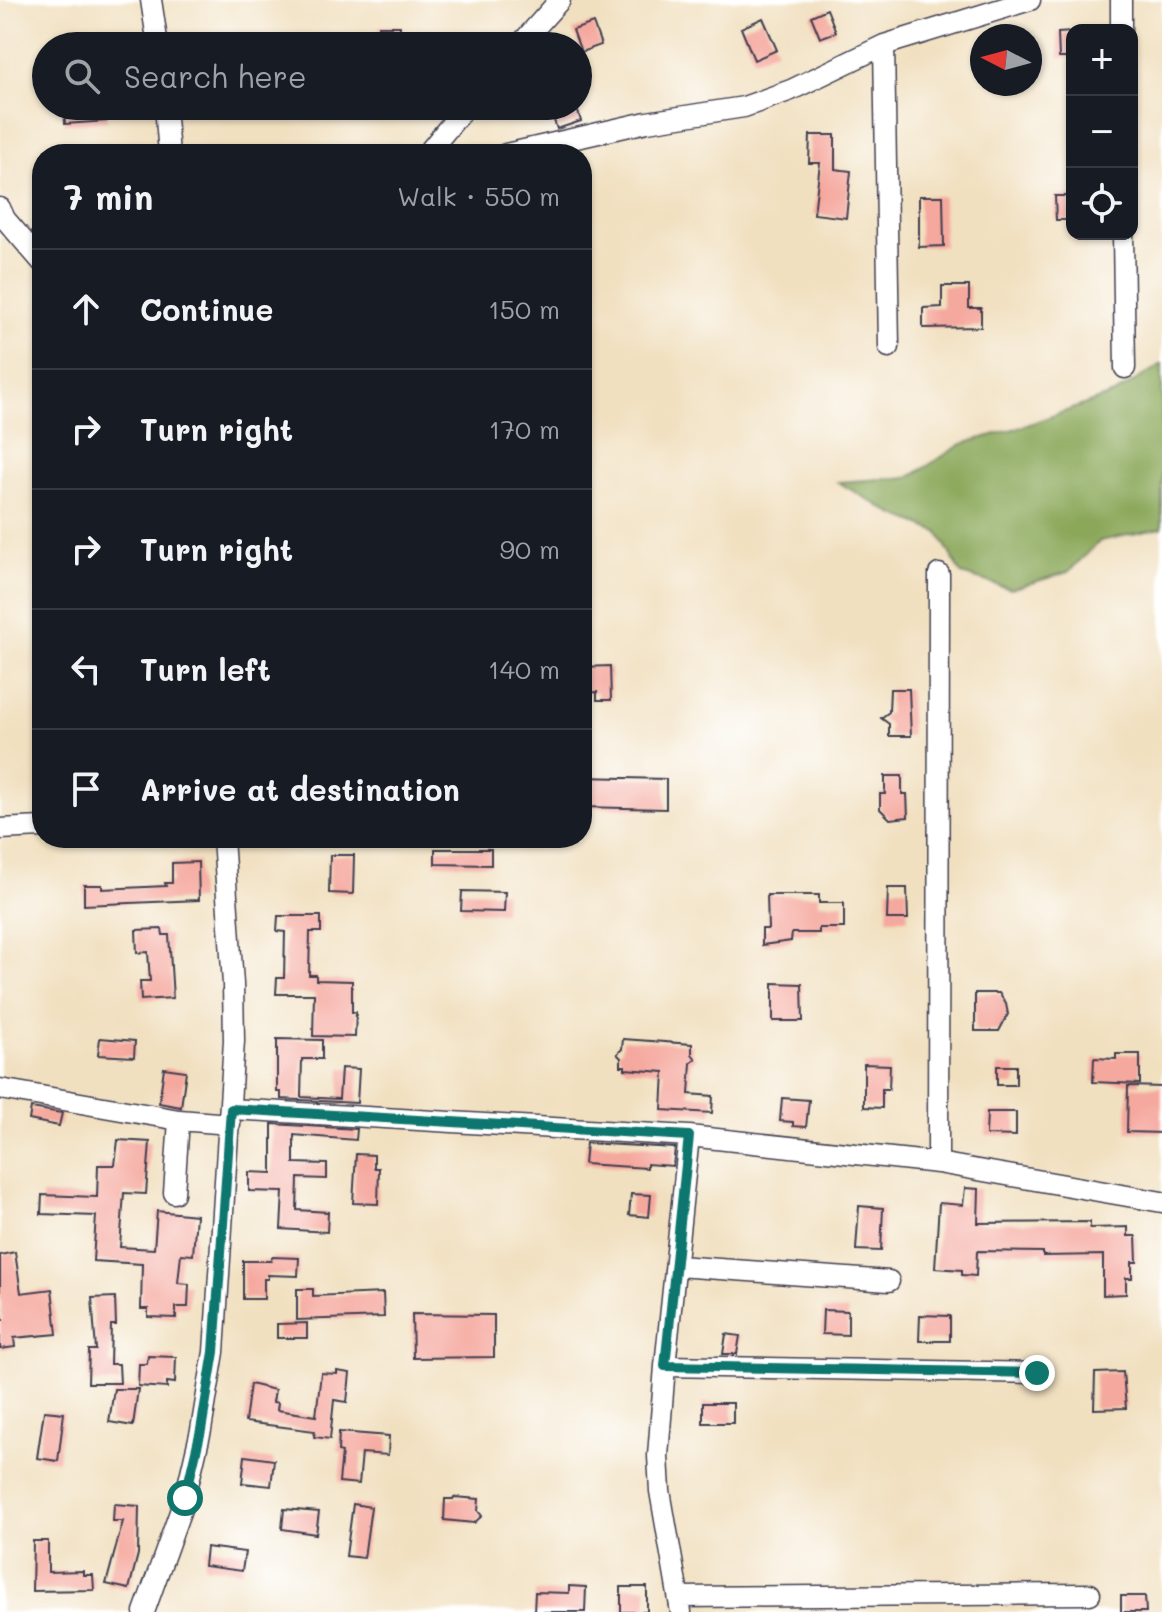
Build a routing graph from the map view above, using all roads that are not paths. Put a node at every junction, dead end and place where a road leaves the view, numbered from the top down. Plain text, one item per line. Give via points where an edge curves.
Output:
1 (151, 0) edge
2 (560, 0) edge
3 (1030, 0) edge
4 (1121, 0) edge
5 (1121, 24) edge
6 (156, 32) edge
7 (531, 32) edge
8 (884, 45) junction
9 (166, 120) edge
10 (455, 120) edge
11 (168, 144) edge
12 (435, 144) edge
13 (550, 144) edge
14 (0, 208) edge
15 (1123, 240) edge
16 (32, 250) edge
17 (889, 347) dead end
18 (1125, 368) dead end
19 (939, 574) dead end
20 (32, 827) edge
21 (0, 829) edge
22 (224, 848) edge
23 (0, 1089) edge
24 (230, 1117) junction
25 (179, 1120) junction
26 (689, 1136) junction
27 (938, 1163) junction
28 (174, 1193) dead end
29 (1162, 1202) edge
30 (677, 1266) junction
31 (889, 1281) dead end
32 (665, 1366) junction
33 (1037, 1373) dead end
34 (1090, 1594) dead end
35 (680, 1604) edge
36 (144, 1612) edge

1 - 6 street
2 - 7 street
3 - 8 street
4 - 5 street
8 - 13 street via 744,107
8 - 17 street
9 - 11 street
10 - 12 street
14 - 16 street
15 - 18 street
19 - 27 street
20 - 21 street
22 - 24 street via 233,984
23 - 25 street
24 - 25 street
24 - 26 street
24 - 36 street via 208,1391 185,1498
25 - 28 street
26 - 27 street
26 - 30 street
27 - 29 street
30 - 31 street
30 - 32 street
32 - 33 street
32 - 35 street via 660,1491
34 - 35 street

